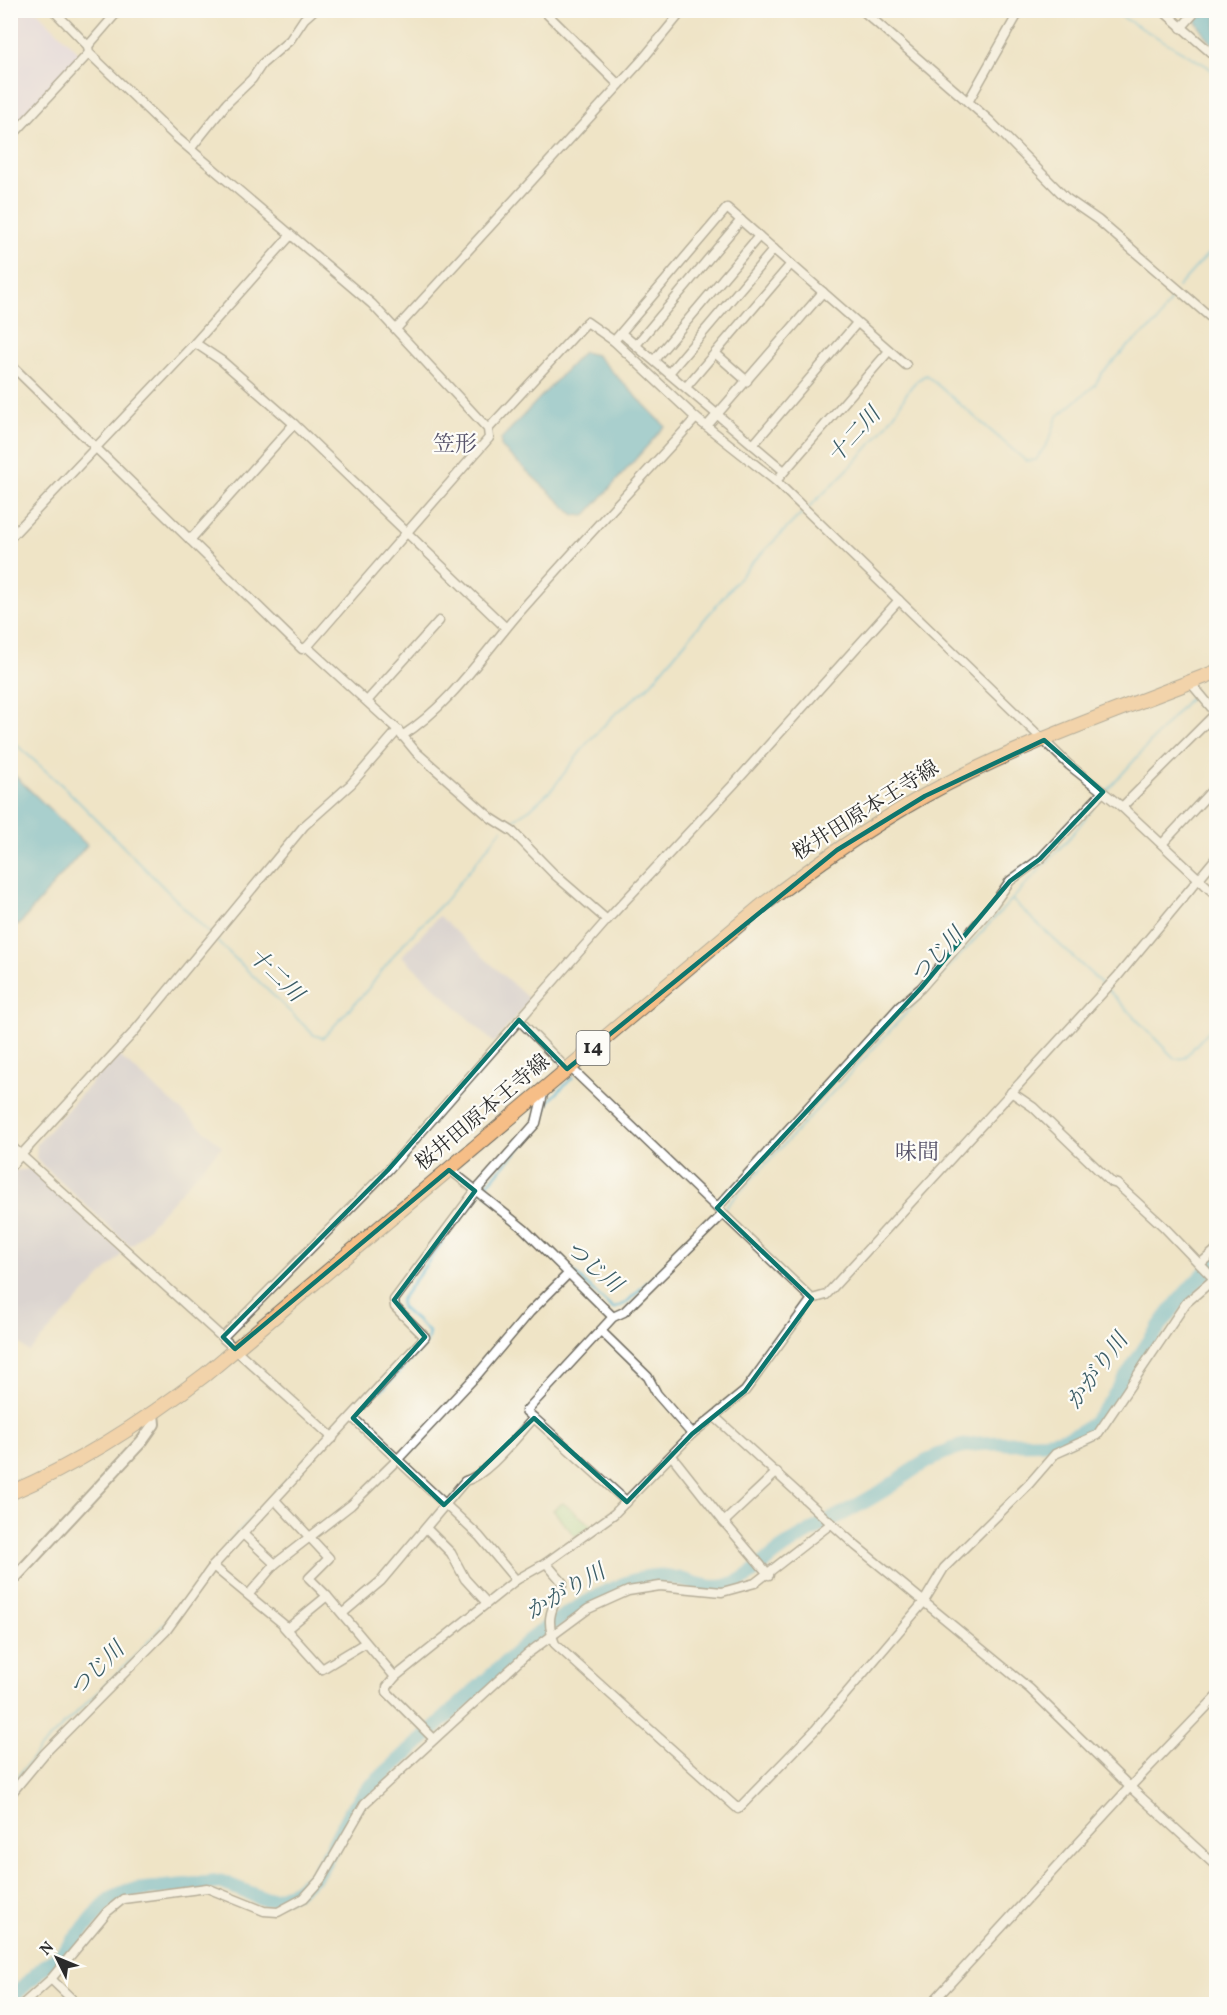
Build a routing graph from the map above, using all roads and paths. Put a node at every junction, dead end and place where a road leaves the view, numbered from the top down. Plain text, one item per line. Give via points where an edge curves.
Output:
1 (53, 10) edge
2 (119, 10) edge
3 (314, 10) edge
4 (543, 10) edge
5 (683, 10) edge
6 (862, 10) edge
7 (1020, 10) edge
8 (1162, 10) edge
9 (1197, 10) edge
10 (1182, 26) junction
11 (88, 50) junction
12 (1216, 57) edge
13 (619, 85) junction
14 (968, 102) junction
15 (10, 138) edge
16 (191, 148) junction
17 (741, 220) junction
18 (290, 236) junction
19 (759, 236) junction
20 (774, 249) junction
21 (790, 264) junction
22 (823, 292) junction
23 (1216, 322) edge
24 (857, 323) junction
25 (397, 328) junction
26 (621, 333) junction
27 (614, 341) junction
28 (195, 343) junction
29 (636, 345) junction
30 (889, 351) junction
31 (715, 353) junction
32 (654, 360) junction
33 (10, 364) edge
34 (906, 365) dead end
35 (669, 373) junction
36 (747, 381) junction
37 (686, 387) junction
38 (718, 414) junction
39 (696, 418) junction
40 (294, 424) junction
41 (707, 426) junction
42 (488, 429) junction
43 (753, 445) junction
44 (96, 449) junction
45 (784, 471) junction
46 (776, 482) junction
47 (406, 531) junction
48 (10, 538) edge
49 (190, 540) junction
50 (899, 600) junction
51 (439, 621) dead end
52 (506, 628) junction
53 (307, 647) junction
54 (1216, 672) edge
55 (1194, 688) junction
56 (367, 701) junction
57 (1216, 712) edge
58 (400, 733) junction
59 (1044, 740) junction
60 (1216, 786) edge
61 (1103, 792) junction
62 (1122, 807) junction
63 (1162, 844) junction
64 (1216, 858) edge
65 (1198, 877) junction
66 (1216, 895) edge
67 (607, 920) junction
68 (519, 1020) junction
69 (569, 1068) junction
70 (544, 1089) junction
71 (1011, 1092) junction
72 (10, 1146) edge
73 (21, 1156) junction
74 (10, 1167) edge
75 (449, 1169) junction
76 (476, 1191) junction
77 (720, 1211) junction
78 (1216, 1250) edge
79 (1200, 1264) junction
80 (568, 1274) junction
81 (812, 1299) junction
82 (613, 1317) junction
83 (601, 1331) junction
84 (223, 1337) junction
85 (235, 1349) junction
86 (153, 1414) junction
87 (715, 1417) junction
88 (353, 1418) junction
89 (534, 1418) junction
90 (692, 1434) junction
91 (333, 1438) junction
92 (672, 1456) junction
93 (398, 1459) junction
94 (777, 1472) junction
95 (10, 1493) edge
96 (274, 1500) junction
97 (627, 1502) junction
98 (444, 1505) junction
99 (724, 1522) junction
100 (832, 1523) junction
101 (427, 1529) junction
102 (243, 1534) junction
103 (311, 1536) junction
104 (546, 1563) junction
105 (275, 1564) junction
106 (213, 1566) junction
107 (769, 1575) junction
108 (516, 1580) junction
109 (10, 1583) edge
110 (249, 1594) junction
111 (327, 1596) junction
112 (487, 1602) junction
113 (923, 1603) junction
114 (343, 1613) junction
115 (282, 1625) junction
116 (552, 1637) junction
117 (365, 1643) junction
118 (395, 1677) junction
119 (1216, 1697) edge
120 (434, 1739) junction
121 (1130, 1787) junction
122 (10, 1795) edge
123 (1216, 1866) edge
124 (51, 1979) junction
125 (24, 2004) edge
126 (77, 2004) edge
127 (932, 2004) edge

1 - 11 street
2 - 11 street
3 - 16 street via 227,103
4 - 13 street
5 - 13 street
6 - 14 street
7 - 14 street
8 - 10 street
9 - 10 street
10 - 12 street
11 - 15 street
11 - 16 street
13 - 25 street
14 - 23 street via 1066,198 1098,220
16 - 18 street
17 - 19 street
17 - 26 street via 727,208
17 - 29 street
18 - 25 street
18 - 28 street
19 - 20 street
19 - 32 street
20 - 21 street
20 - 35 street
21 - 22 street
21 - 31 street
22 - 24 street
22 - 36 street
24 - 30 street
24 - 43 street
25 - 42 street
26 - 27 street
26 - 29 street
27 - 39 street
27 - 42 street via 587,322
28 - 40 street via 222,361
28 - 44 street
29 - 32 street
30 - 34 street
30 - 45 street
31 - 36 street
31 - 37 street
32 - 35 street
33 - 44 street
35 - 37 street
36 - 38 street
37 - 38 street
38 - 41 street
38 - 43 street
39 - 41 street
39 - 52 street
40 - 47 street
40 - 49 street
41 - 46 street
42 - 47 street via 489,438
43 - 45 street
44 - 48 street
44 - 49 street
45 - 46 street
46 - 50 street
47 - 52 street
47 - 53 street
49 - 53 street via 302,649
50 - 59 street
50 - 67 street
51 - 56 street
52 - 58 street via 461,683 413,729
53 - 56 street
54 - 55 main road, 桜井田原本王寺線 / 14
55 - 57 street
55 - 59 main road, 桜井田原本王寺線 / 14
56 - 58 street
57 - 62 street
58 - 67 street
58 - 73 street via 303,826 133,1033
59 - 61 street
59 - 69 main road, 桜井田原本王寺線 / 14 via 925,796 837,850 768,901
60 - 63 street
61 - 62 street
61 - 77 street via 1040,859 1010,881 921,988 900,1006
62 - 63 street
63 - 65 street
64 - 65 street
65 - 66 street
65 - 71 street via 1117,977
67 - 68 street
68 - 69 street
68 - 84 street via 388,1170
69 - 70 main road, 桜井田原本王寺線 / 14
69 - 77 street
70 - 75 main road, 桜井田原本王寺線 / 14
70 - 76 street via 536,1123
71 - 79 street via 1033,1107
71 - 81 street via 826,1295
72 - 73 street
73 - 74 street
73 - 84 street
75 - 76 street
75 - 85 main road, 桜井田原本王寺線 / 14
76 - 80 street via 524,1229
76 - 88 street via 394,1300 395,1307 425,1337
77 - 81 street
77 - 82 street via 624,1312
78 - 79 street
79 - 113 street via 1214,1279 1186,1303 1097,1435 1055,1454 944,1568
80 - 82 street
80 - 93 street
81 - 87 street via 745,1391
82 - 83 street
83 - 89 street via 526,1411
83 - 90 street via 648,1377 657,1394
84 - 85 street
85 - 86 main road, 桜井田原本王寺線 / 14
85 - 91 street
86 - 95 main road, 桜井田原本王寺線 / 14 via 71,1464
86 - 109 street via 153,1424 142,1441
87 - 90 street
87 - 94 street
88 - 91 street
88 - 93 street
89 - 97 street
89 - 98 street
90 - 92 street
91 - 96 street
92 - 97 street
92 - 99 street
93 - 98 street
93 - 103 street via 351,1505
94 - 99 street
94 - 100 street
96 - 102 street
96 - 103 street
97 - 104 street
98 - 101 street
98 - 108 street via 479,1536
99 - 107 street
100 - 107 street
100 - 113 street
101 - 112 street
101 - 114 street via 381,1581
102 - 105 street
102 - 106 street
103 - 105 street
103 - 111 street via 329,1558 309,1578
104 - 108 street
104 - 116 street via 563,1583 549,1615
105 - 110 street
106 - 110 street
106 - 122 street via 165,1631 45,1753
107 - 116 street via 722,1592 660,1586 628,1591 588,1609
108 - 112 street
110 - 115 street
111 - 114 street
111 - 115 street via 288,1628
112 - 118 street
113 - 116 street via 815,1730 738,1809 564,1655
113 - 121 street via 1030,1689
114 - 117 street
115 - 117 street via 322,1669
116 - 120 street via 527,1654
117 - 118 street
118 - 120 street via 387,1692
119 - 121 street
120 - 124 street via 365,1803 321,1879 304,1898 278,1912 264,1911 207,1888 123,1899 107,1912
121 - 123 street
121 - 127 street
124 - 125 street
124 - 126 street

